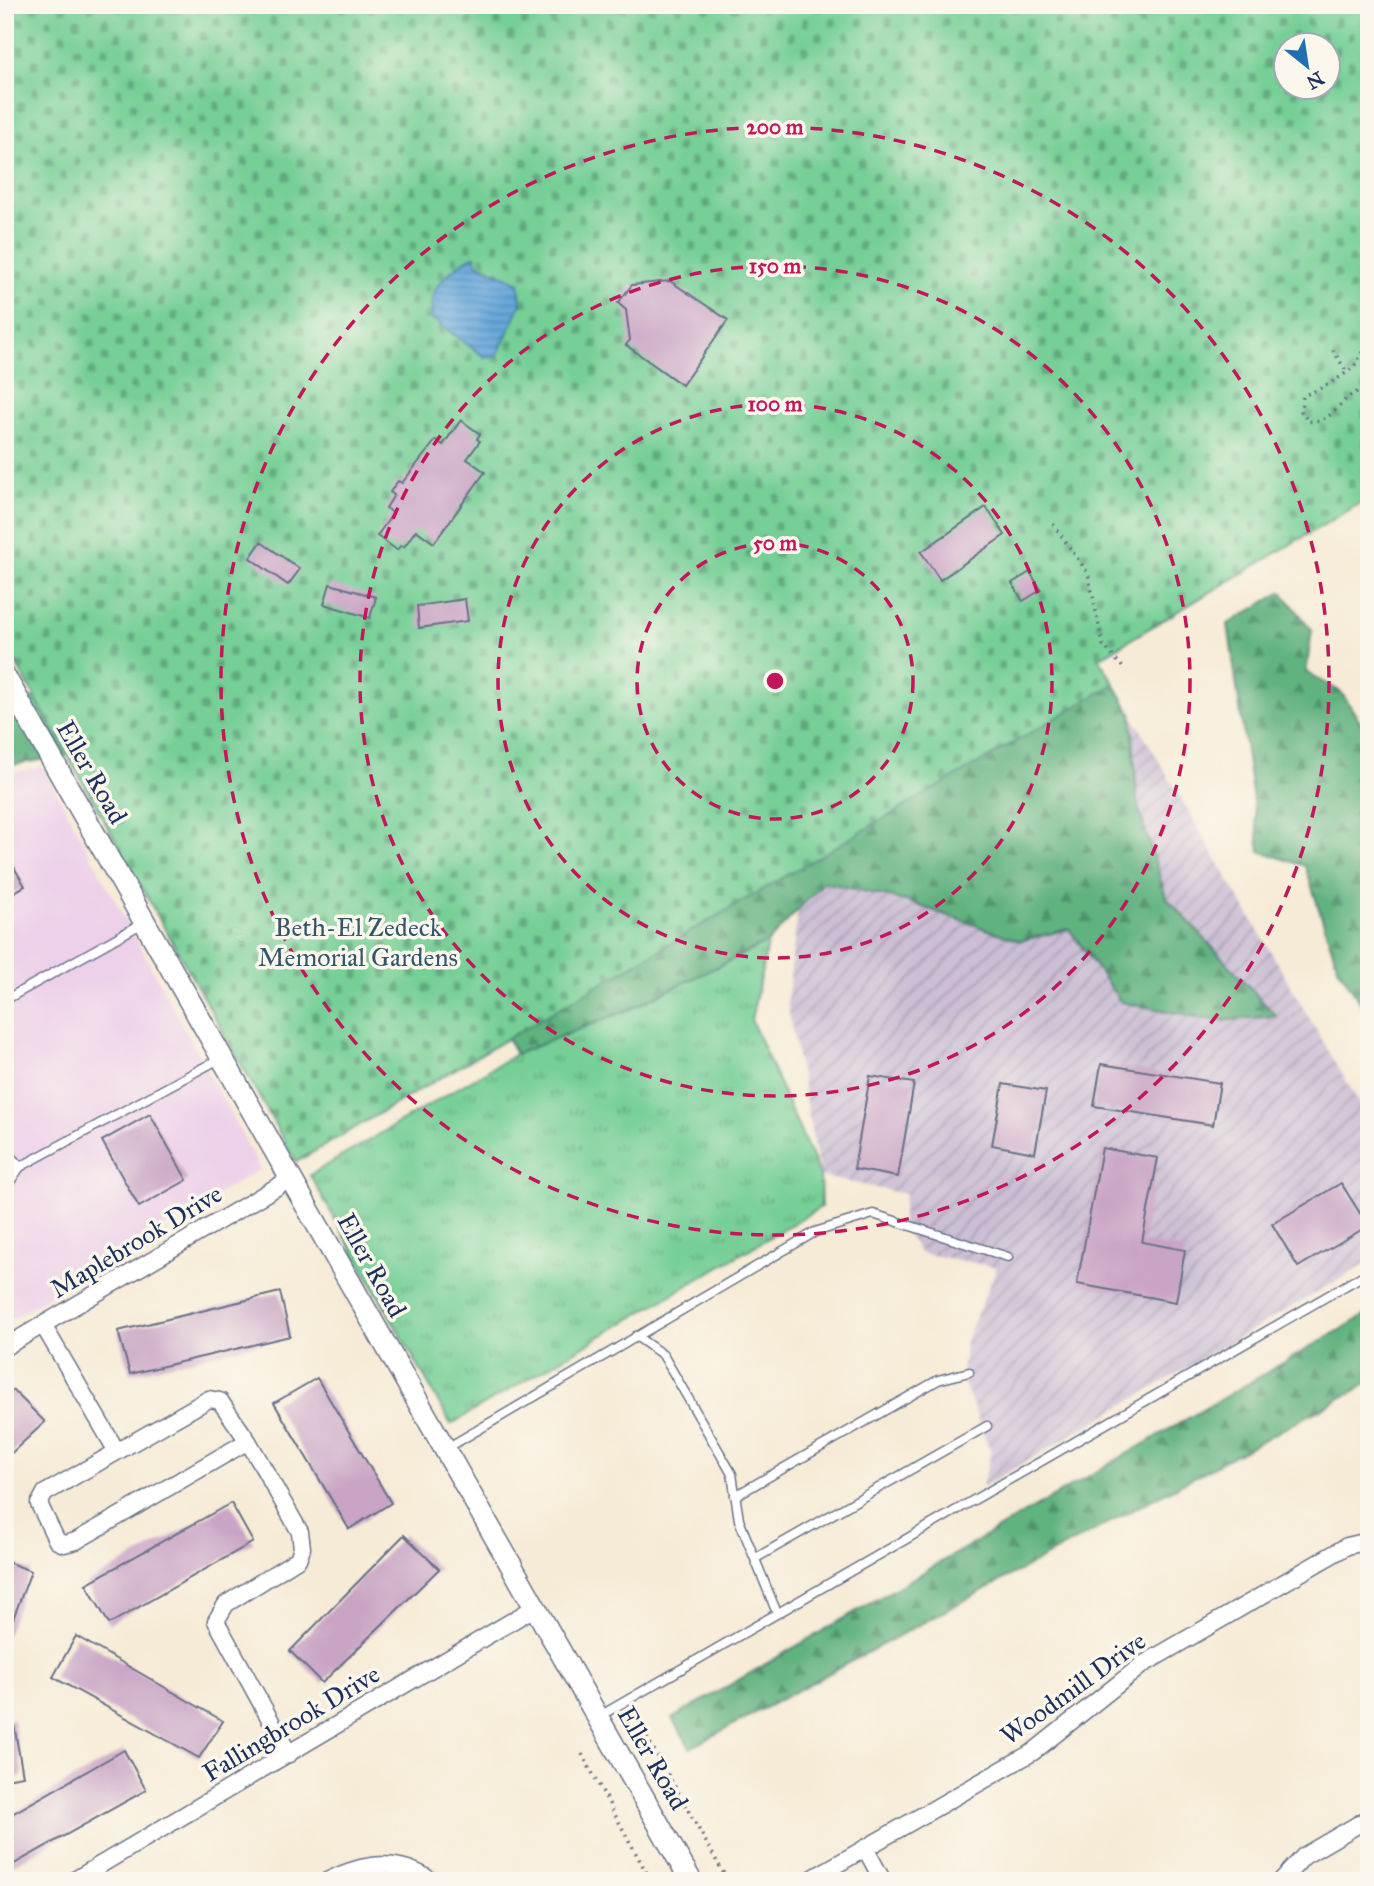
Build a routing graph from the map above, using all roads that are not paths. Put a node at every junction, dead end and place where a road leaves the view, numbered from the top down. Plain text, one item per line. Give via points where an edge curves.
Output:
1 (5, 677) edge
2 (145, 922) junction
3 (5, 1000) edge
4 (223, 1057) junction
5 (5, 1150) edge
6 (20, 1167) junction
7 (292, 1178) junction
8 (5, 1189) edge
9 (1008, 1257) dead end
10 (1369, 1272) edge
11 (43, 1325) junction
12 (636, 1336) junction
13 (5, 1347) edge
14 (970, 1373) dead end
15 (987, 1426) dead end
16 (248, 1441) junction
17 (116, 1450) junction
18 (444, 1450) junction
19 (735, 1496) junction
20 (1369, 1541) edge
21 (756, 1558) junction
22 (534, 1608) junction
23 (777, 1613) junction
24 (598, 1717) junction
25 (289, 1754) junction
26 (1369, 1818) edge
27 (864, 1848) junction
28 (73, 1881) edge
29 (327, 1881) edge
30 (432, 1881) edge
31 (691, 1881) edge
32 (808, 1881) edge
33 (883, 1881) edge
34 (1281, 1881) edge

1 - 2 street, Eller Road
2 - 3 lane
2 - 4 street, Eller Road
4 - 6 lane
4 - 7 street, Eller Road
5 - 6 lane
6 - 8 lane
7 - 11 street, Maplebrook Drive
7 - 18 street, Eller Road
9 - 12 lane via 873,1214 815,1232
10 - 23 lane
11 - 13 street, Maplebrook Drive
11 - 17 street
12 - 18 lane
12 - 19 lane via 663,1355 732,1474
14 - 19 lane via 939,1380
15 - 21 lane
16 - 17 street via 220,1401 209,1399
16 - 17 street via 76,1541 57,1541 39,1504 45,1493
16 - 25 street via 300,1532 302,1548 289,1567 226,1604 216,1621
18 - 22 street, Eller Road
19 - 21 lane via 739,1520
20 - 27 street, Woodmill Drive via 1347,1546 1142,1665 1033,1752
21 - 23 lane
22 - 24 street, Eller Road
22 - 25 street, Fallingbrook Drive
23 - 24 lane
24 - 31 street, Eller Road
25 - 28 street, Fallingbrook Drive
26 - 34 street via 1304,1856
27 - 32 street, Woodmill Drive
27 - 33 street
29 - 30 street via 360,1866 381,1864 402,1866

